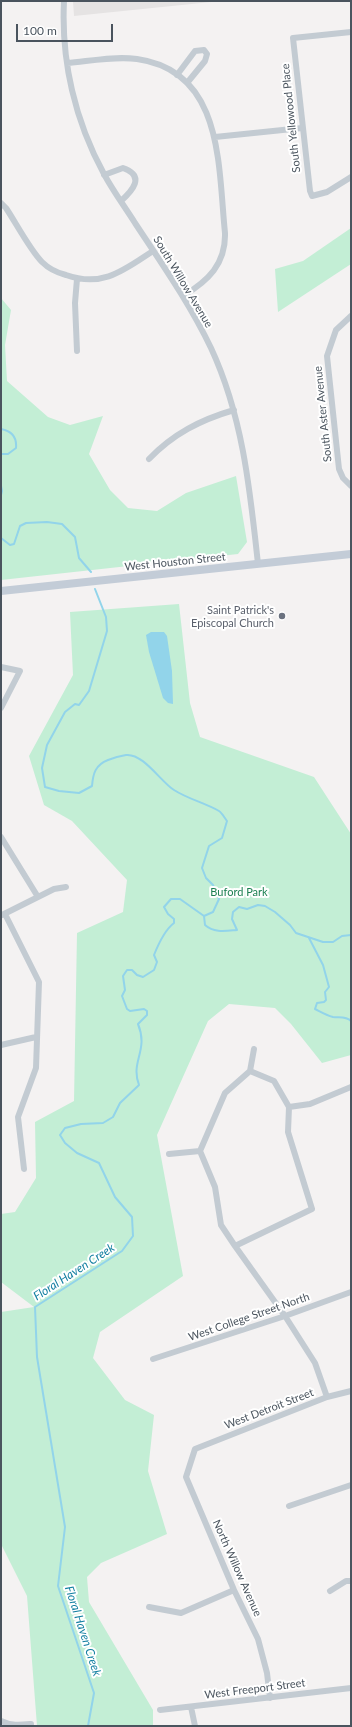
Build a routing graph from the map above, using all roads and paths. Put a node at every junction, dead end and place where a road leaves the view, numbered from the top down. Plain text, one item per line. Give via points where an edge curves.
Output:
1 (64, 1) edge
2 (351, 32) edge
3 (67, 63) junction
4 (177, 75) junction
5 (187, 83) junction
6 (302, 128) junction
7 (215, 137) junction
8 (104, 175) junction
9 (351, 177) edge
10 (121, 201) junction
11 (1, 203) edge
12 (153, 250) junction
13 (77, 280) junction
14 (183, 296) junction
15 (351, 316) edge
16 (78, 351) dead end
17 (234, 410) junction
18 (149, 459) dead end
19 (350, 485) edge
20 (351, 554) edge
21 (258, 564) junction
22 (1, 591) edge
23 (1, 667) edge
24 (1, 708) edge
25 (1, 837) edge
26 (66, 888) dead end
27 (38, 897) junction
28 (3, 915) edge
29 (36, 1037) junction
30 (1, 1045) edge
31 (254, 1049) dead end
32 (250, 1071) junction
33 (351, 1087) edge
34 (289, 1106) junction
35 (200, 1151) junction
36 (169, 1154) dead end
37 (24, 1169) dead end
38 (234, 1246) junction
39 (351, 1292) edge
40 (285, 1316) junction
41 (153, 1359) dead end
42 (351, 1391) edge
43 (327, 1397) junction
44 (196, 1449) joint
45 (351, 1485) edge
46 (289, 1506) dead end
47 (351, 1581) edge
48 (234, 1590) junction
49 (330, 1591) dead end
50 (149, 1607) dead end
51 (351, 1688) edge
52 (270, 1698) junction
53 (191, 1707) junction
54 (160, 1710) dead end
55 (1, 1721) edge
56 (31, 1724) dead end
57 (195, 1726) edge

1 - 3 street, South Willow Avenue
2 - 6 street, South Yellowood Place via 293,38
3 - 4 street via 118,58 136,59 153,63
3 - 8 street, South Willow Avenue via 77,112
4 - 5 street
4 - 5 street via 195,51 206,51 206,61
5 - 7 street via 204,106
6 - 7 street
6 - 9 street, South Yellowood Place via 308,185 312,196 327,192
7 - 14 street via 225,244 220,262 210,277
8 - 10 street, South Willow Avenue
8 - 10 street via 124,168 131,172 135,186
10 - 12 street, South Willow Avenue
11 - 13 street via 42,263
12 - 13 street via 108,277
12 - 14 street, South Willow Avenue
13 - 16 street via 75,303
14 - 17 street, South Willow Avenue via 211,349
15 - 19 street, South Aster Avenue via 336,330 327,356 337,458 343,478
17 - 18 street via 190,427
17 - 21 street, South Willow Avenue via 249,479
20 - 21 main road, West Houston Street
21 - 22 main road, West Houston Street
23 - 24 street via 20,671
25 - 27 street
26 - 27 street via 54,889
27 - 28 street
28 - 29 street via 39,982
29 - 30 street
29 - 37 street via 36,1068 18,1117
31 - 32 street
32 - 34 street via 274,1081
32 - 35 street via 225,1093
33 - 34 street via 310,1104
34 - 38 street via 288,1132 312,1209
35 - 36 street
35 - 38 street via 215,1187 221,1225
38 - 40 street
39 - 40 street, West College Street North
40 - 41 street, West College Street North
40 - 43 street via 315,1363
42 - 43 street, West Detroit Street
43 - 44 street, West Detroit Street
44 - 48 street, North Willow Avenue via 186,1477
45 - 46 street
47 - 49 street via 346,1581
48 - 50 street via 181,1612
48 - 52 street, North Willow Avenue via 258,1639 267,1673
51 - 52 street, West Freeport Street
52 - 53 street, West Freeport Street
53 - 54 street, West Freeport Street
53 - 57 street
55 - 56 street via 16,1725

